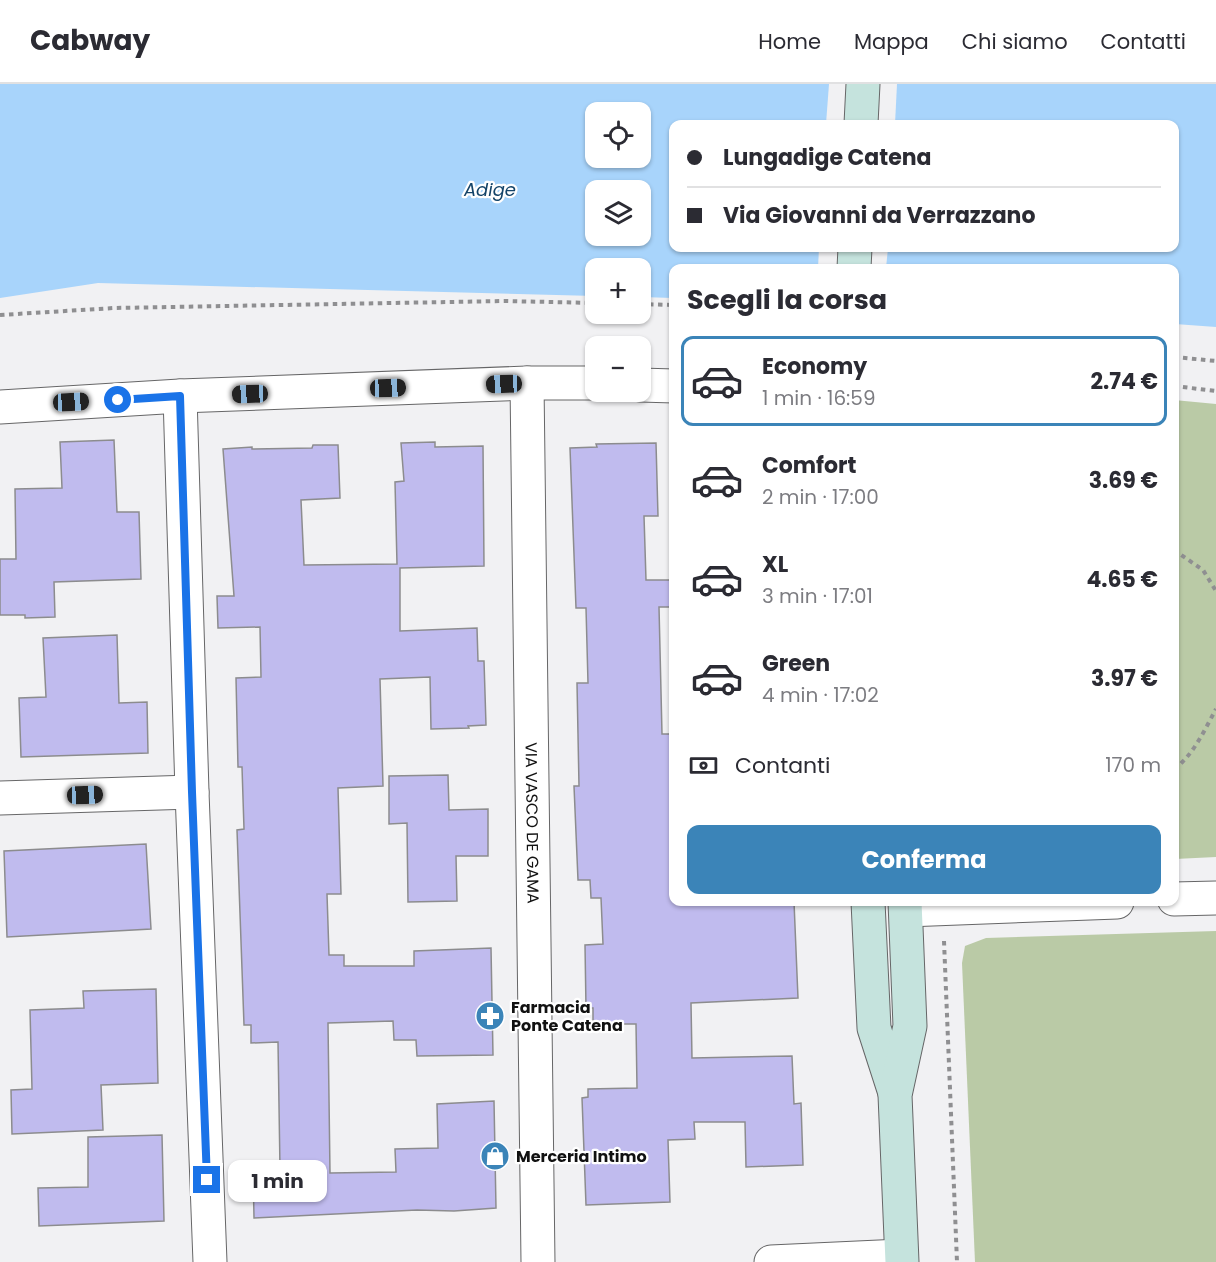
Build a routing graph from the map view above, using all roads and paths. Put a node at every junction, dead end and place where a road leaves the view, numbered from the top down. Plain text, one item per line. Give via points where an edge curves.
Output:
1 (862, 84) edge
2 (861, 120) edge
3 (585, 303) edge
4 (651, 304) edge
5 (669, 305) edge
6 (0, 315) edge
7 (1179, 357) edge
8 (1216, 361) edge
9 (527, 383) junction
10 (585, 383) edge
11 (651, 386) edge
12 (669, 387) edge
13 (1179, 387) edge
14 (1216, 391) edge
15 (180, 396) junction
16 (0, 407) edge
17 (1179, 553) edge
18 (1216, 591) edge
19 (1216, 709) edge
20 (1179, 766) edge
21 (192, 792) junction
22 (0, 798) edge
23 (1216, 898) edge
24 (1179, 899) edge
25 (868, 906) edge
26 (905, 906) edge
27 (944, 938) dead end
28 (895, 1095) junction
29 (902, 1259) edge
30 (210, 1262) edge
31 (538, 1262) edge
32 (771, 1262) edge
33 (957, 1262) edge

1 - 2 street
3 - 6 path via 114,308
4 - 5 path
7 - 8 path
9 - 10 street
9 - 15 street
9 - 31 street, VIA VASCO DE GAMA
11 - 12 street
13 - 14 path
15 - 16 street
15 - 21 street
17 - 18 path via 1203,570
19 - 20 path
21 - 22 street
21 - 30 street
23 - 24 street
25 - 28 street via 874,1028
26 - 28 street via 910,1026
27 - 33 path
28 - 29 street
29 - 32 street

